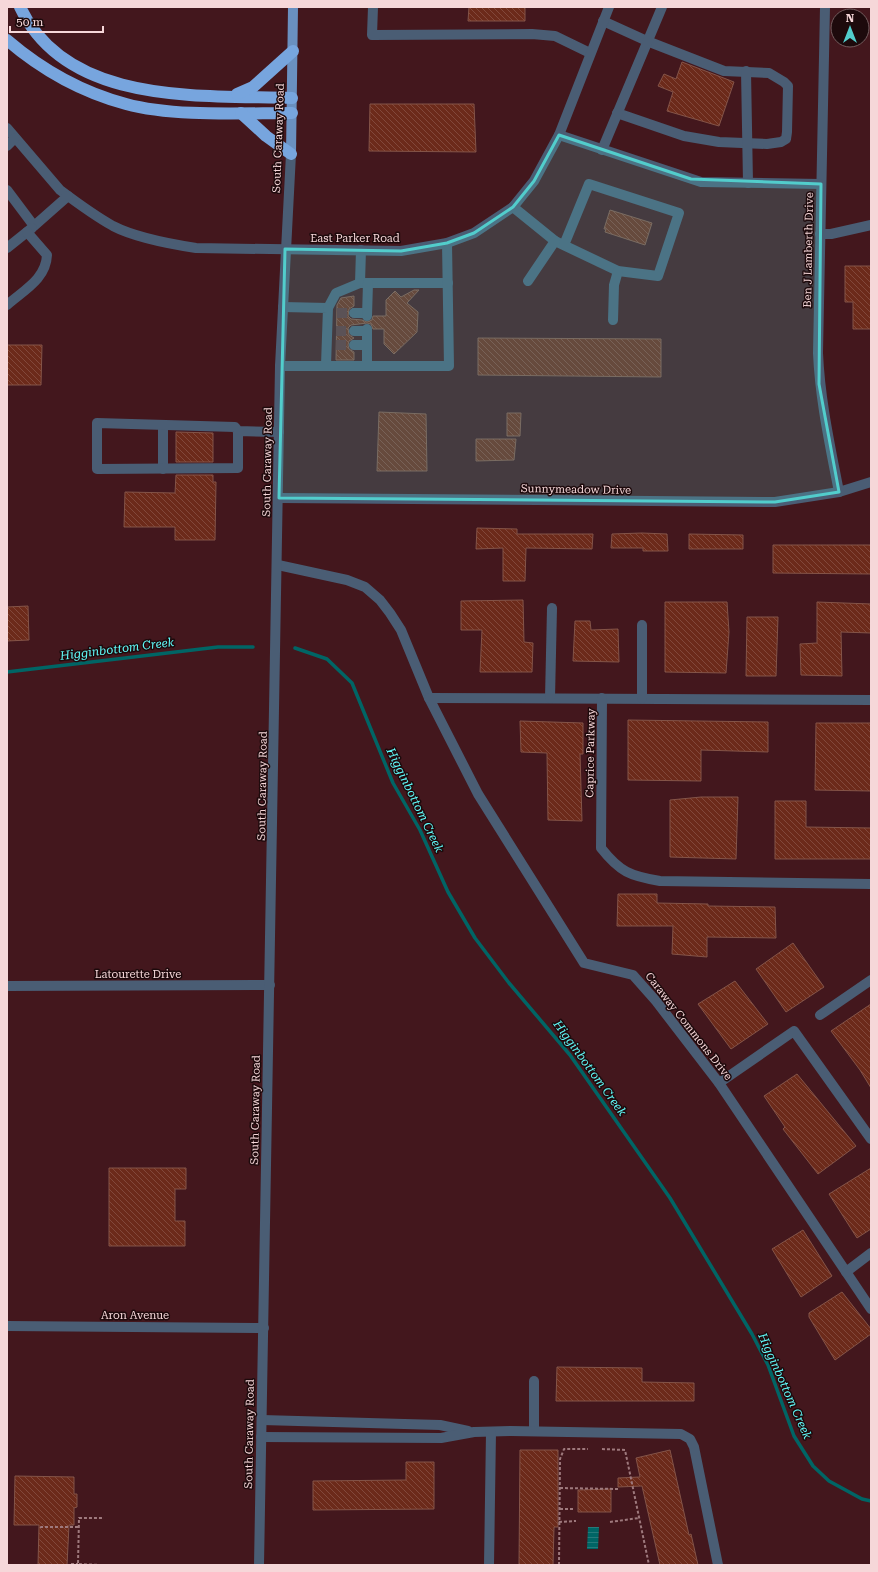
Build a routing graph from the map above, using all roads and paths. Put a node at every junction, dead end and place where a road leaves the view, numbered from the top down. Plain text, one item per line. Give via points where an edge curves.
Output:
1 (20, 7) edge
2 (292, 7) edge
3 (373, 7) edge
4 (609, 7) edge
5 (662, 7) edge
6 (825, 7) edge
7 (603, 21) junction
8 (7, 40) edge
9 (647, 41) junction
10 (293, 51) junction
11 (590, 53) junction
12 (746, 71) junction
13 (233, 96) junction
14 (292, 98) junction
15 (241, 113) junction
16 (292, 113) junction
17 (617, 113) junction
18 (7, 128) edge
19 (559, 135) junction
20 (15, 138) junction
21 (748, 143) junction
22 (7, 146) edge
23 (602, 150) junction
24 (291, 154) junction
25 (748, 183) junction
26 (822, 184) junction
27 (7, 190) edge
28 (68, 196) junction
29 (513, 207) junction
30 (871, 225) edge
31 (30, 229) junction
32 (820, 234) junction
33 (447, 243) junction
34 (559, 243) junction
35 (7, 248) edge
36 (285, 249) junction
37 (361, 250) junction
38 (618, 271) junction
39 (528, 281) dead end
40 (364, 283) junction
41 (448, 283) junction
42 (7, 305) edge
43 (283, 307) junction
44 (331, 312) junction
45 (354, 313) tunnel mouth
46 (613, 320) dead end
47 (354, 331) tunnel mouth
48 (354, 345) tunnel mouth
49 (367, 345) junction
50 (326, 365) junction
51 (367, 365) junction
52 (280, 366) junction
53 (163, 426) junction
54 (238, 431) junction
55 (279, 432) junction
56 (163, 469) junction
57 (871, 482) edge
58 (840, 492) junction
59 (279, 498) junction
60 (278, 565) junction
61 (552, 608) dead end
62 (642, 625) dead end
63 (429, 698) junction
64 (550, 698) junction
65 (602, 698) junction
66 (642, 698) junction
67 (871, 700) edge
68 (871, 884) edge
69 (871, 980) edge
70 (270, 985) junction
71 (7, 986) edge
72 (820, 1015) dead end
73 (719, 1082) junction
74 (871, 1139) edge
75 (871, 1253) edge
76 (846, 1272) junction
77 (871, 1309) edge
78 (7, 1326) edge
79 (264, 1328) junction
80 (534, 1381) dead end
81 (262, 1420) junction
82 (534, 1431) junction
83 (474, 1432) junction
84 (492, 1432) junction
85 (261, 1437) junction
86 (588, 1449) dead end
87 (602, 1449) dead end
88 (560, 1488) junction
89 (618, 1489) dead end
90 (560, 1509) junction
91 (575, 1509) dead end
92 (104, 1518) dead end
93 (639, 1518) junction
94 (576, 1521) dead end
95 (559, 1522) junction
96 (610, 1522) dead end
97 (79, 1527) junction
98 (41, 1528) dead end
99 (71, 1564) edge
100 (78, 1564) edge
101 (102, 1565) edge
102 (259, 1565) edge
103 (489, 1565) edge
104 (558, 1565) edge
105 (649, 1565) edge
106 (718, 1565) edge

1 - 13 highway via 31,27 46,45 71,64 94,75 148,90
2 - 10 main road, South Caraway Road
3 - 11 street via 372,35 532,34 555,36
4 - 7 street, East Parker Road
5 - 9 street
6 - 26 street, Ben J Lamberth Drive
7 - 9 street
7 - 11 street, East Parker Road
8 - 15 highway via 30,60 65,81 98,96 127,105 172,111
9 - 12 street via 724,71
9 - 17 street
10 - 13 highway via 253,87
10 - 14 main road, South Caraway Road
11 - 19 street, East Parker Road
12 - 21 street
12 - 21 street via 769,73 788,86 786,139 766,144
13 - 14 highway
14 - 16 main road, South Caraway Road
15 - 16 highway
15 - 24 highway
16 - 24 main road, South Caraway Road
17 - 21 street via 684,136 719,142
17 - 23 street
18 - 20 street, East Parker Road
19 - 23 street
19 - 29 street, East Parker Road via 534,181
20 - 22 street
20 - 28 street, East Parker Road
21 - 25 street
23 - 25 street via 696,181
24 - 36 street, South Caraway Road
25 - 26 street
26 - 32 street, Ben J Lamberth Drive
27 - 31 street
28 - 31 street
28 - 36 street, East Parker Road via 113,226 165,243 196,248
29 - 33 street, East Parker Road via 474,233
29 - 34 street
30 - 32 street
31 - 35 street
31 - 42 street via 47,255 47,265 42,275
32 - 58 street, Ben J Lamberth Drive via 819,384
33 - 37 street, East Parker Road via 401,251
33 - 41 street
34 - 38 street
34 - 38 street via 589,184 679,214 658,276
34 - 39 street
36 - 37 street, East Parker Road
36 - 43 street, South Caraway Road
37 - 40 street
38 - 46 street via 614,285
40 - 41 street
40 - 44 street via 336,293
40 - 45 street via 367,315
41 - 51 street via 449,366
43 - 44 street
43 - 52 street, South Caraway Road
44 - 50 street via 331,344
47 - 49 street via 367,330
48 - 49 street
49 - 51 street
50 - 51 street
50 - 52 street
52 - 55 street, South Caraway Road
53 - 54 street via 235,427
53 - 56 street
53 - 56 street via 152,423 97,423 97,469
54 - 55 street
54 - 56 street via 238,468
55 - 59 street, South Caraway Road
57 - 58 street, Sunnymeadow Drive
58 - 59 street, Sunnymeadow Drive via 775,502
59 - 60 street, South Caraway Road
60 - 63 street via 347,580 365,587 372,593 401,630
60 - 70 street, South Caraway Road
61 - 64 street
62 - 66 street
63 - 64 street, Caprice Parkway
63 - 73 street, Caraway Commons Drive via 478,794 584,963 633,975
64 - 65 street, Caprice Parkway
65 - 66 street
65 - 68 street, Caprice Parkway via 601,848 612,862 632,876 660,881
66 - 67 street
69 - 72 street
70 - 71 street, Latourette Drive
70 - 79 street, South Caraway Road
73 - 74 street via 794,1031
73 - 76 street, Caraway Commons Drive
75 - 76 street
76 - 77 street, Caraway Commons Drive
78 - 79 street, Aron Avenue
79 - 81 street, South Caraway Road
80 - 82 street
81 - 83 street via 440,1425
81 - 85 street, South Caraway Road
82 - 84 street
82 - 106 street via 681,1434 690,1439 694,1447
83 - 84 street
83 - 85 street via 441,1438
84 - 103 street
85 - 102 street, South Caraway Road
86 - 88 path via 564,1449 560,1458
87 - 93 path via 625,1450
88 - 89 path
88 - 90 path
90 - 91 path
90 - 95 path
92 - 97 path via 79,1518
93 - 96 path
93 - 105 path
94 - 95 path
95 - 104 path
97 - 98 path
97 - 100 path
99 - 100 path
100 - 101 path

